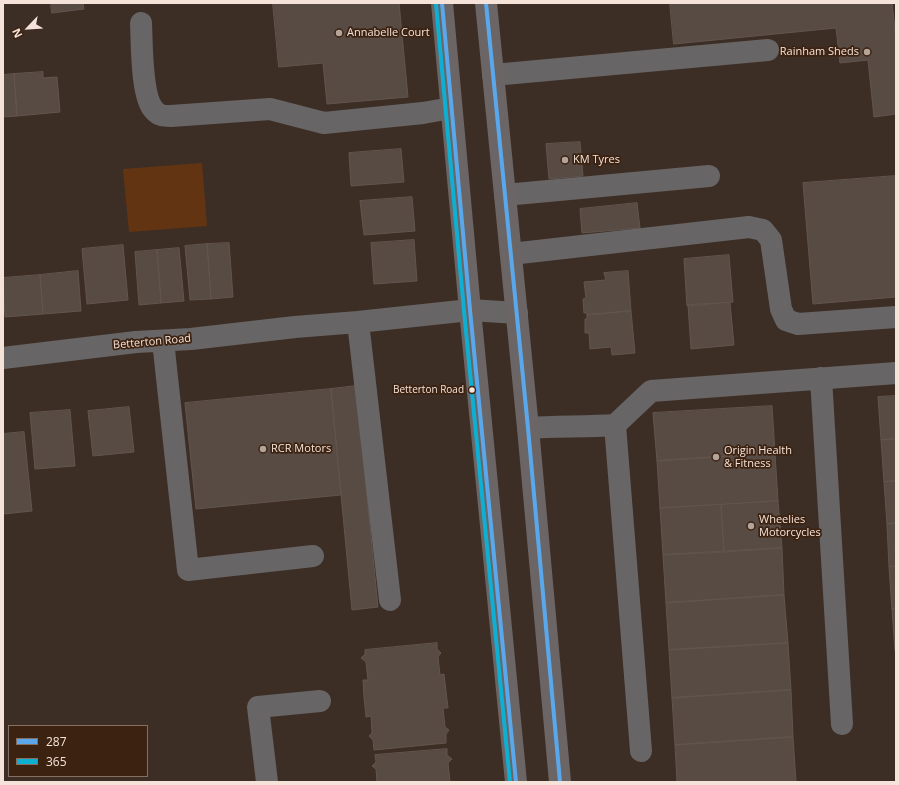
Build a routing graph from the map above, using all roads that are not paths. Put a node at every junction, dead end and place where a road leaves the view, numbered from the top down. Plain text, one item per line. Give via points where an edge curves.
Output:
1 (442, 3) edge
2 (486, 3) edge
3 (141, 23) dead end
4 (768, 50) dead end
5 (493, 75) junction
6 (451, 108) junction
7 (709, 176) dead end
8 (505, 194) junction
9 (511, 254) junction
10 (470, 310) junction
11 (517, 312) junction
12 (896, 317) edge
13 (358, 322) junction
14 (163, 341) junction
15 (3, 358) edge
16 (896, 373) edge
17 (822, 378) junction
18 (615, 425) junction
19 (528, 428) junction
20 (313, 556) dead end
21 (390, 600) dead end
22 (320, 701) dead end
23 (842, 724) dead end
24 (641, 751) dead end
25 (266, 782) edge
26 (516, 782) edge
27 (560, 782) edge

1 - 6 main road
2 - 5 main road
3 - 6 street via 145,88 153,110 161,116 270,109 324,123
4 - 5 street
5 - 8 main road
6 - 10 main road
7 - 8 street
8 - 9 main road
9 - 11 main road
9 - 12 street via 749,227 763,230 771,240 781,310 786,320 798,324
10 - 11 street, Betterton Road
10 - 13 street, Betterton Road
10 - 26 main road
11 - 19 main road
13 - 14 street, Betterton Road via 295,326
13 - 21 street
14 - 15 street, Betterton Road
14 - 20 street via 188,570
16 - 17 street
17 - 18 street via 651,391
17 - 23 street
18 - 19 street
18 - 24 street
19 - 27 main road
22 - 25 street via 258,707

